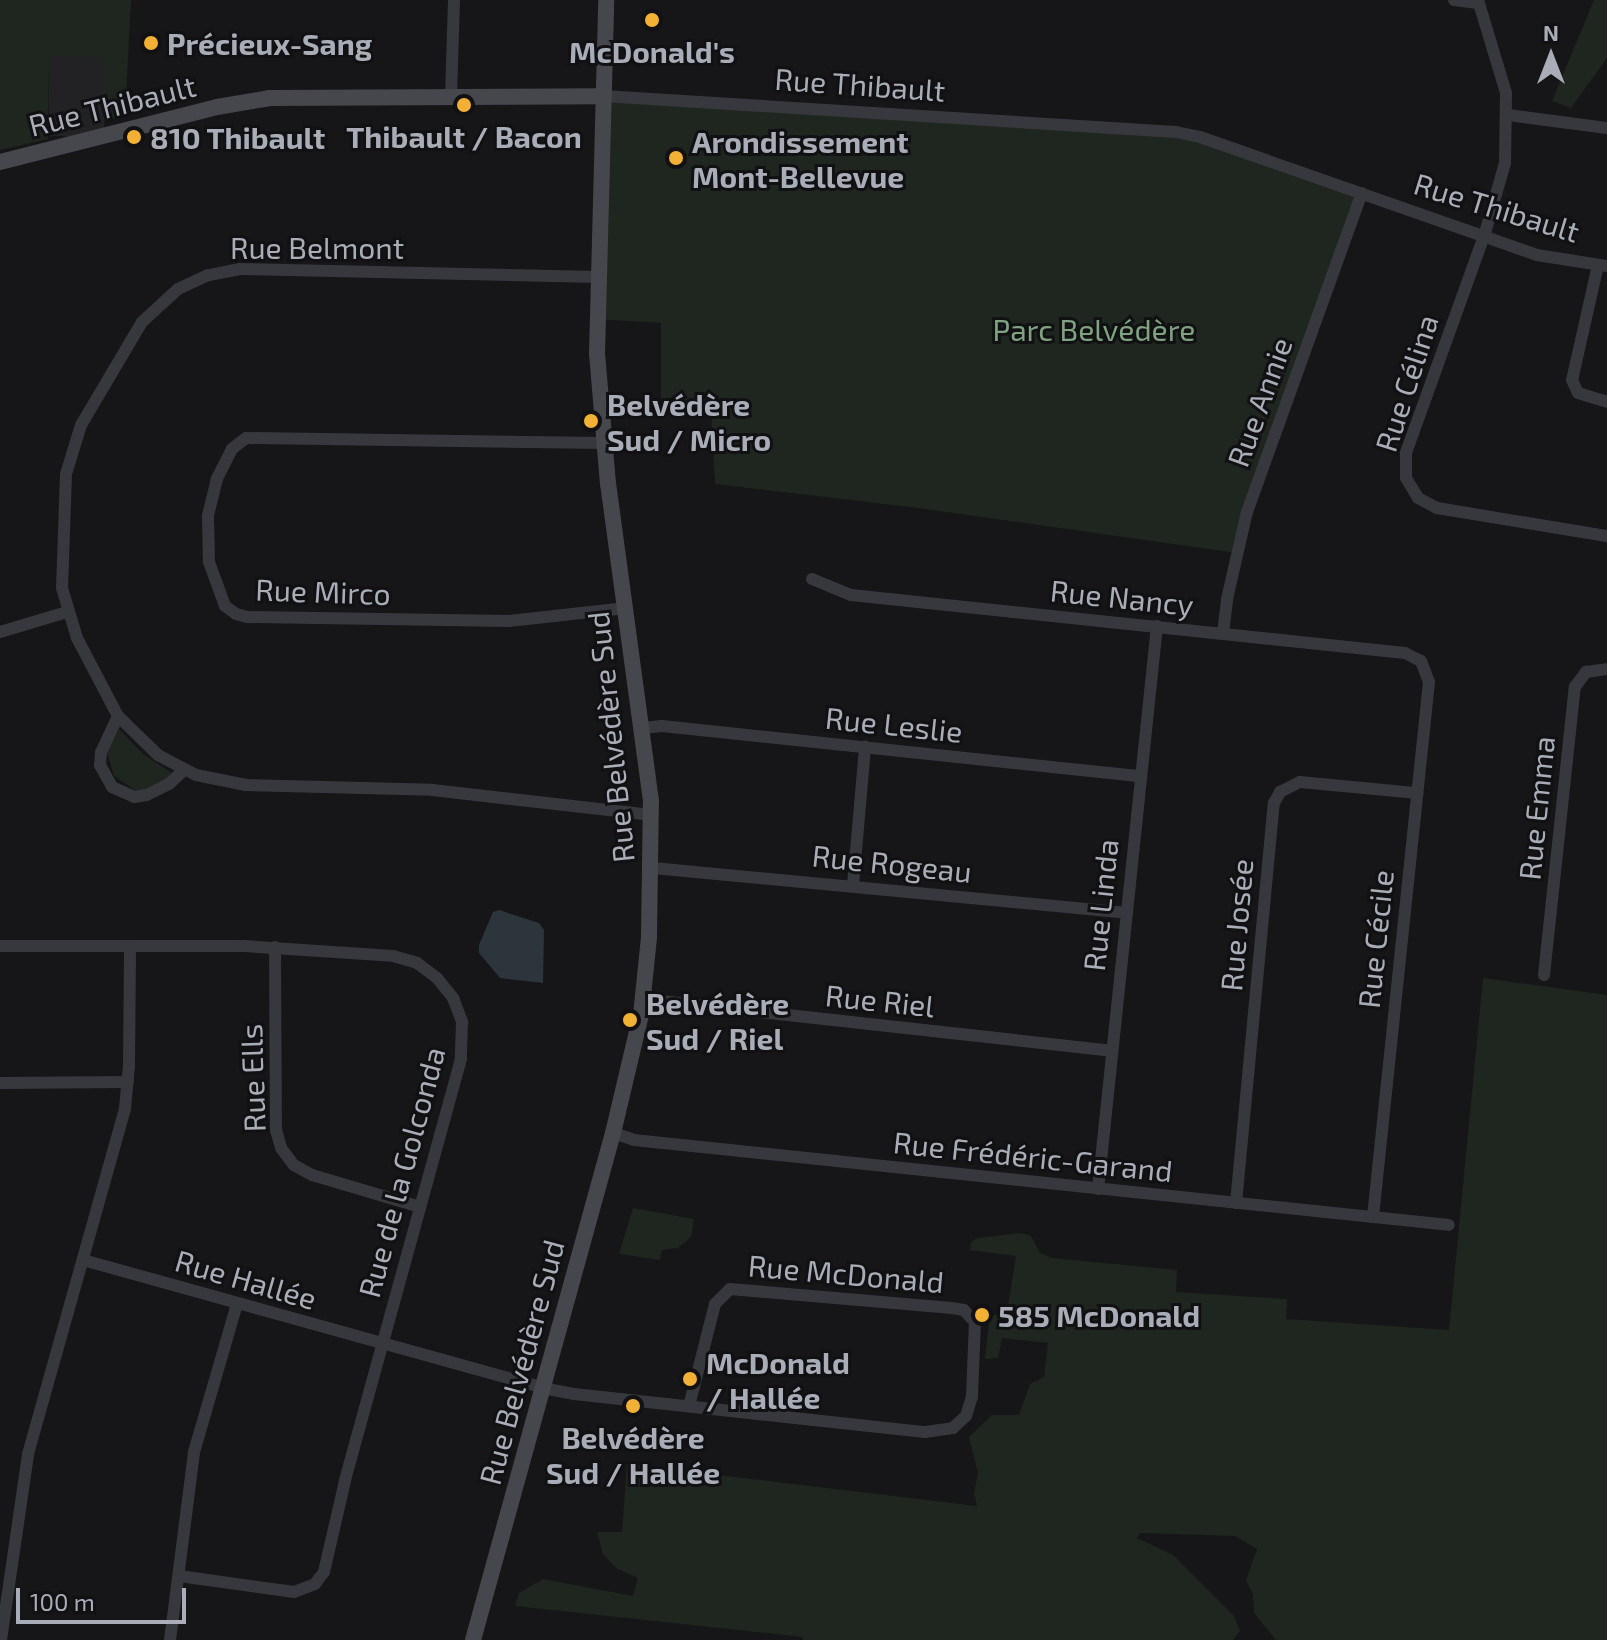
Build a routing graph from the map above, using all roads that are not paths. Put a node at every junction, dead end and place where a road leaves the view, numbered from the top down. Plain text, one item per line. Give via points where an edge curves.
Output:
1 (454, 0) edge
2 (606, 0) edge
3 (1454, 0) edge
4 (1478, 1) edge
5 (451, 96) junction
6 (603, 96) junction
7 (1508, 115) junction
8 (1607, 128) edge
9 (0, 162) edge
10 (1362, 193) junction
11 (1484, 236) junction
12 (1602, 266) edge
13 (598, 277) junction
14 (1607, 402) edge
15 (604, 443) junction
16 (1607, 536) edge
17 (812, 579) dead end
18 (626, 608) junction
19 (67, 612) junction
20 (1157, 626) junction
21 (0, 632) edge
22 (1223, 633) junction
23 (1425, 667) joint
24 (1607, 669) edge
25 (118, 716) junction
26 (643, 728) junction
27 (865, 747) junction
28 (184, 770) junction
29 (1140, 776) junction
30 (1417, 793) junction
31 (651, 815) junction
32 (653, 868) junction
33 (853, 885) junction
34 (1125, 913) junction
35 (0, 946) edge
36 (130, 946) junction
37 (275, 947) junction
38 (1544, 975) dead end
39 (643, 999) junction
40 (1111, 1051) junction
41 (128, 1082) junction
42 (0, 1083) edge
43 (613, 1133) junction
44 (1098, 1189) junction
45 (1236, 1203) junction
46 (420, 1207) junction
47 (1373, 1217) junction
48 (1449, 1225) dead end
49 (83, 1260) junction
50 (237, 1304) junction
51 (382, 1345) junction
52 (543, 1388) junction
53 (689, 1406) junction
54 (961, 1423) joint
55 (179, 1576) junction
56 (1, 1640) edge
57 (170, 1640) edge
58 (473, 1640) edge

1 - 5 street
2 - 6 street, Rue Belvédère Sud
3 - 4 street
4 - 7 street, Rue Célina via 1501,72
5 - 6 street, Rue Thibault
5 - 9 street, Rue Thibault via 291,97 238,103
6 - 10 street, Rue Thibault via 1176,132
6 - 13 street, Rue Belvédère Sud
7 - 8 street
7 - 11 street, Rue Célina via 1505,163
10 - 11 street, Rue Thibault
10 - 22 street, Rue Annie via 1247,512
11 - 12 street, Rue Thibault via 1545,257
11 - 16 street, Rue Célina via 1406,453 1406,478 1418,498 1437,508
12 - 14 street via 1572,380 1578,393
13 - 15 street, Rue Belvédère Sud
13 - 19 street, Rue Belmont via 240,269 208,275 178,289 142,322 75,441 66,474 62,532
15 - 18 street, Rue Belvédère Sud
15 - 18 street, Rue Mirco via 246,438 232,449 217,479 208,516 208,554 225,606 247,617 520,621
17 - 20 street, Rue Nancy via 851,595
18 - 26 street, Rue Belvédère Sud
19 - 21 street
19 - 25 street, Rue Belmont
20 - 22 street, Rue Nancy
20 - 29 street, Rue Linda
22 - 23 street, Rue Nancy via 1405,653
23 - 30 street, Rue Cécile via 1429,682
24 - 38 street, Rue Emma via 1586,672 1575,687
25 - 28 street, Rue Belmont via 144,744
25 - 28 street via 101,752 100,765 112,787 134,797 147,795
26 - 27 street, Rue Leslie
26 - 31 street, Rue Belvédère Sud
27 - 29 street, Rue Leslie
27 - 33 street
28 - 31 street, Rue Belmont via 236,784 419,789
29 - 34 street, Rue Linda
30 - 45 street, Rue Josée via 1300,782 1280,792 1274,803
30 - 47 street, Rue Cécile
31 - 32 street, Rue Belvédère Sud
32 - 33 street, Rue Rogeau
32 - 39 street, Rue Belvédère Sud
33 - 34 street, Rue Rogeau
34 - 40 street, Rue Linda
35 - 36 street, Rue de la Golconda
36 - 37 street, Rue de la Golconda
36 - 41 street
37 - 46 street, Rue Ells via 276,1130 281,1148 294,1165 312,1175
37 - 46 street, Rue de la Golconda via 405,959 437,978 453,998 462,1022 463,1047
39 - 40 street, Rue Riel
39 - 43 street, Rue Belvédère Sud
40 - 44 street, Rue Linda
41 - 42 street
41 - 49 street
43 - 44 street, Rue Frédéric-Garand via 634,1140
43 - 52 street, Rue Belvédère Sud
44 - 45 street, Rue Frédéric-Garand
45 - 47 street, Rue Frédéric-Garand
46 - 51 street, Rue de la Golconda
47 - 48 street, Rue Frédéric-Garand
49 - 50 street, Rue Hallée
49 - 56 street via 8,1538
50 - 51 street, Rue Hallée
50 - 55 street via 194,1452
51 - 52 street, Rue Hallée
51 - 55 street, Rue de la Golconda via 320,1578 294,1592
52 - 53 street, Rue Hallée
52 - 58 street, Rue Belvédère Sud
53 - 54 street, Rue Hallée via 925,1432
53 - 54 street, Rue McDonald via 715,1304 730,1289 743,1288 964,1310 977,1330 971,1406
55 - 57 street

